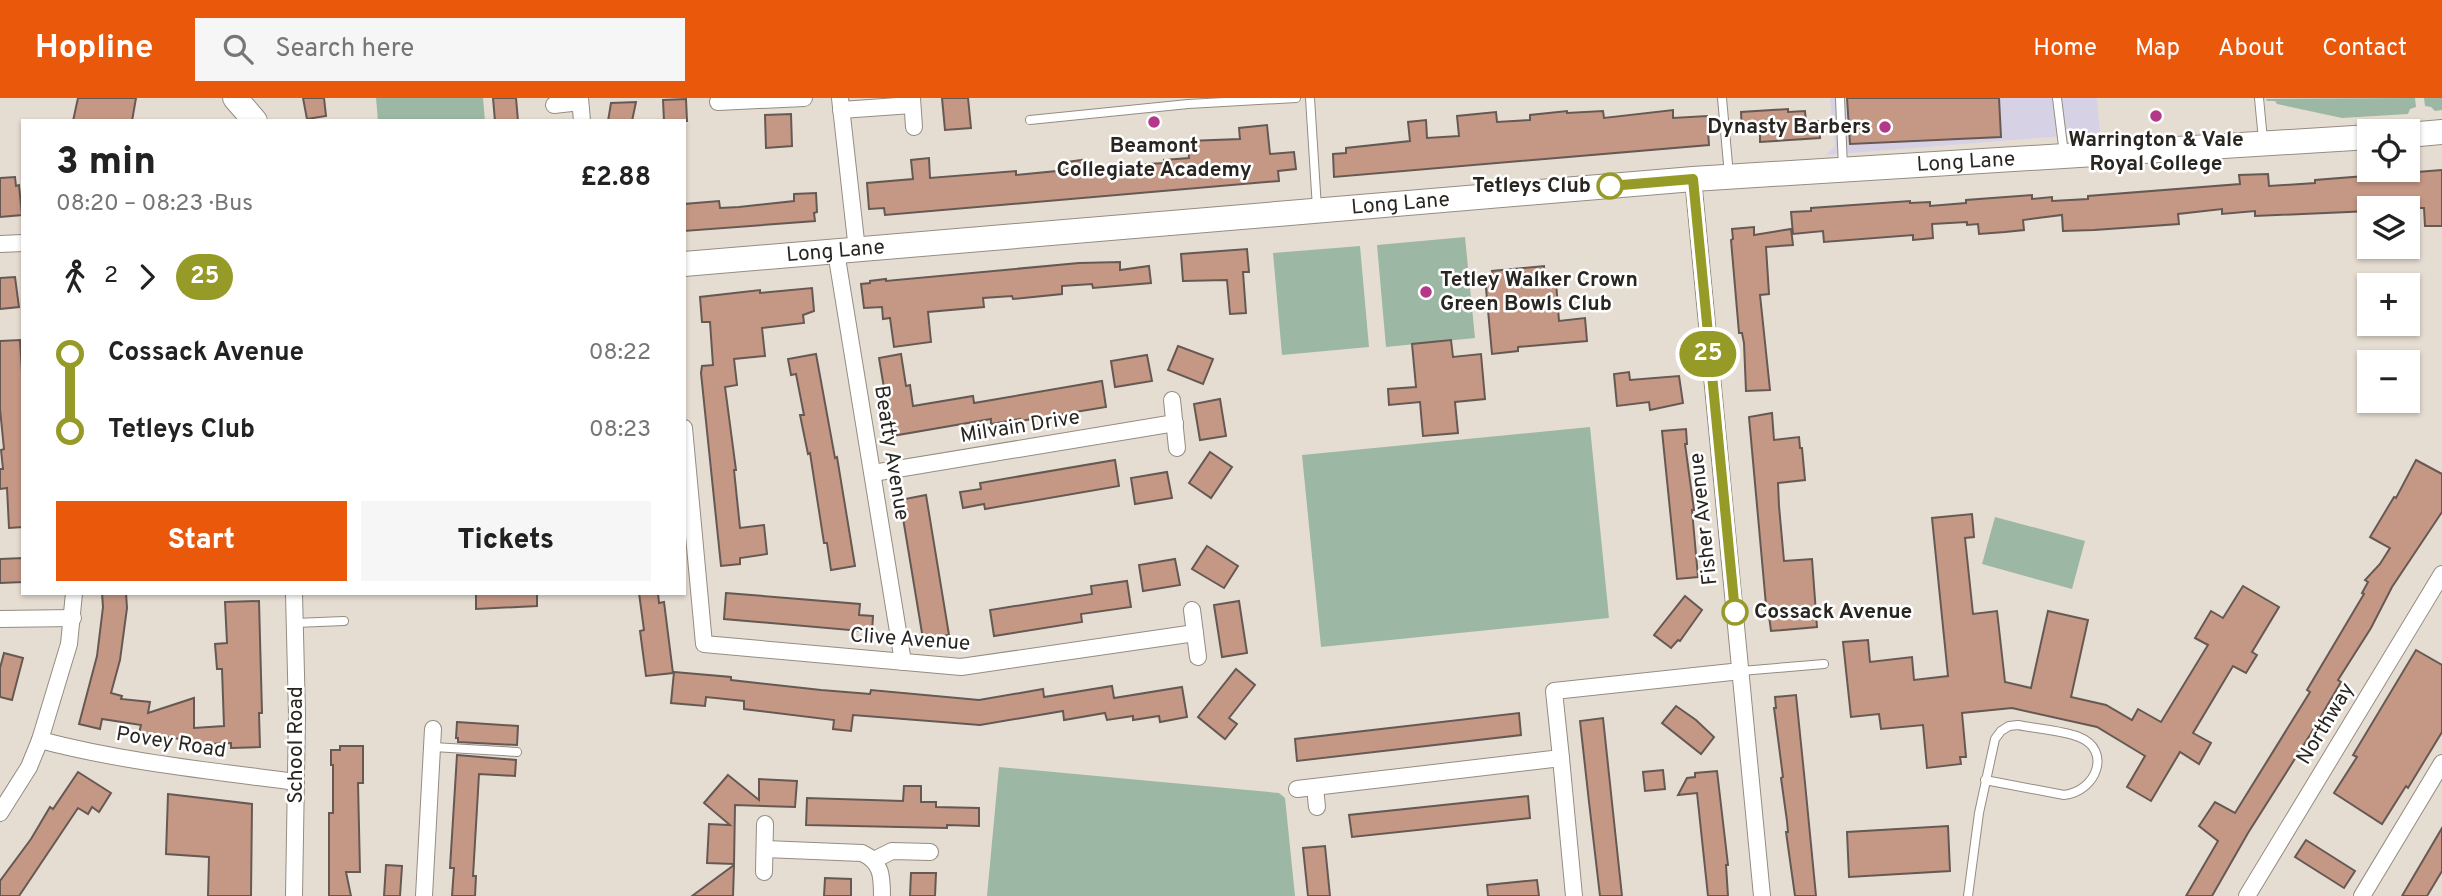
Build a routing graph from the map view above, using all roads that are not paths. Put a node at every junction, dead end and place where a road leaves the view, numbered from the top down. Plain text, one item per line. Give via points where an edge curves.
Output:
1 (804, 98) edge
2 (1296, 98) edge
3 (1310, 98) edge
4 (1722, 98) edge
5 (1840, 98) edge
6 (2057, 98) edge
7 (2259, 98) edge
8 (580, 100) edge
9 (735, 100) edge
10 (718, 102) dead end
11 (912, 102) edge
12 (840, 104) edge
13 (554, 105) dead end
14 (582, 119) edge
15 (1030, 120) dead end
16 (914, 127) dead end
17 (2442, 132) edge
18 (2420, 134) edge
19 (2357, 138) edge
20 (2263, 143) junction
21 (2065, 156) junction
22 (1843, 170) junction
23 (1730, 176) junction
24 (1693, 179) junction
25 (1317, 211) junction
26 (21, 243) edge
27 (0, 244) edge
28 (847, 251) junction
29 (686, 264) edge
30 (1172, 400) dead end
31 (1175, 423) junction
32 (1177, 448) dead end
33 (686, 450) edge
34 (873, 473) junction
35 (2442, 574) edge
36 (74, 595) edge
37 (294, 595) edge
38 (1192, 610) dead end
39 (73, 618) junction
40 (0, 619) edge
41 (344, 621) dead end
42 (295, 623) junction
43 (1195, 633) junction
44 (1198, 657) dead end
45 (903, 662) junction
46 (1824, 664) dead end
47 (1741, 671) junction
48 (433, 729) dead end
49 (40, 740) junction
50 (433, 747) junction
51 (517, 752) dead end
52 (1561, 758) junction
53 (2442, 763) edge
54 (1985, 780) junction
55 (296, 782) junction
56 (1315, 786) junction
57 (1297, 789) dead end
58 (1317, 807) dead end
59 (0, 813) edge
60 (765, 824) dead end
61 (765, 849) junction
62 (930, 852) dead end
63 (874, 860) junction
64 (764, 872) dead end
65 (294, 896) edge
66 (424, 896) edge
67 (882, 896) edge
68 (1574, 896) edge
69 (1762, 896) edge
70 (1968, 896) edge
71 (2247, 896) edge
72 (2362, 896) edge

1 - 9 street
2 - 15 lane
3 - 25 lane
4 - 23 lane
5 - 22 lane
6 - 21 lane
7 - 20 lane
8 - 13 street
8 - 14 street
9 - 10 street
11 - 12 street
11 - 16 street
12 - 28 street, Beatty Avenue
17 - 18 main road
19 - 20 main road, Long Lane
20 - 21 main road, Long Lane
21 - 22 main road, Long Lane
22 - 23 main road, Long Lane
23 - 24 main road, Long Lane
24 - 25 main road, Long Lane
24 - 47 street, Fisher Avenue
25 - 28 main road, Long Lane
26 - 27 street
28 - 29 main road, Long Lane
28 - 34 street, Beatty Avenue
30 - 31 street
31 - 32 street
31 - 34 street, Milvain Drive
33 - 45 street, Clive Avenue via 704,644
34 - 45 street, Beatty Avenue
35 - 71 street, Northway
36 - 39 street
37 - 42 street, School Road
38 - 43 street
39 - 40 street
39 - 49 street via 63,670
41 - 42 lane
42 - 55 street, School Road
43 - 44 street
43 - 45 street, Clive Avenue via 961,667
46 - 47 lane
47 - 52 street via 1554,691
47 - 69 street, Fisher Avenue
48 - 50 street
49 - 55 street, Povey Road
49 - 59 street
50 - 51 lane
50 - 66 street
52 - 56 street
52 - 68 street
53 - 72 street
54 - 54 lane via 1995,740 2009,726 2080,737 2096,755 2090,783 2074,793
54 - 70 lane
55 - 65 street, School Road
56 - 57 street
56 - 58 street
60 - 61 street
61 - 63 street via 856,852
61 - 64 street
62 - 63 street via 892,851
63 - 67 street via 881,873

